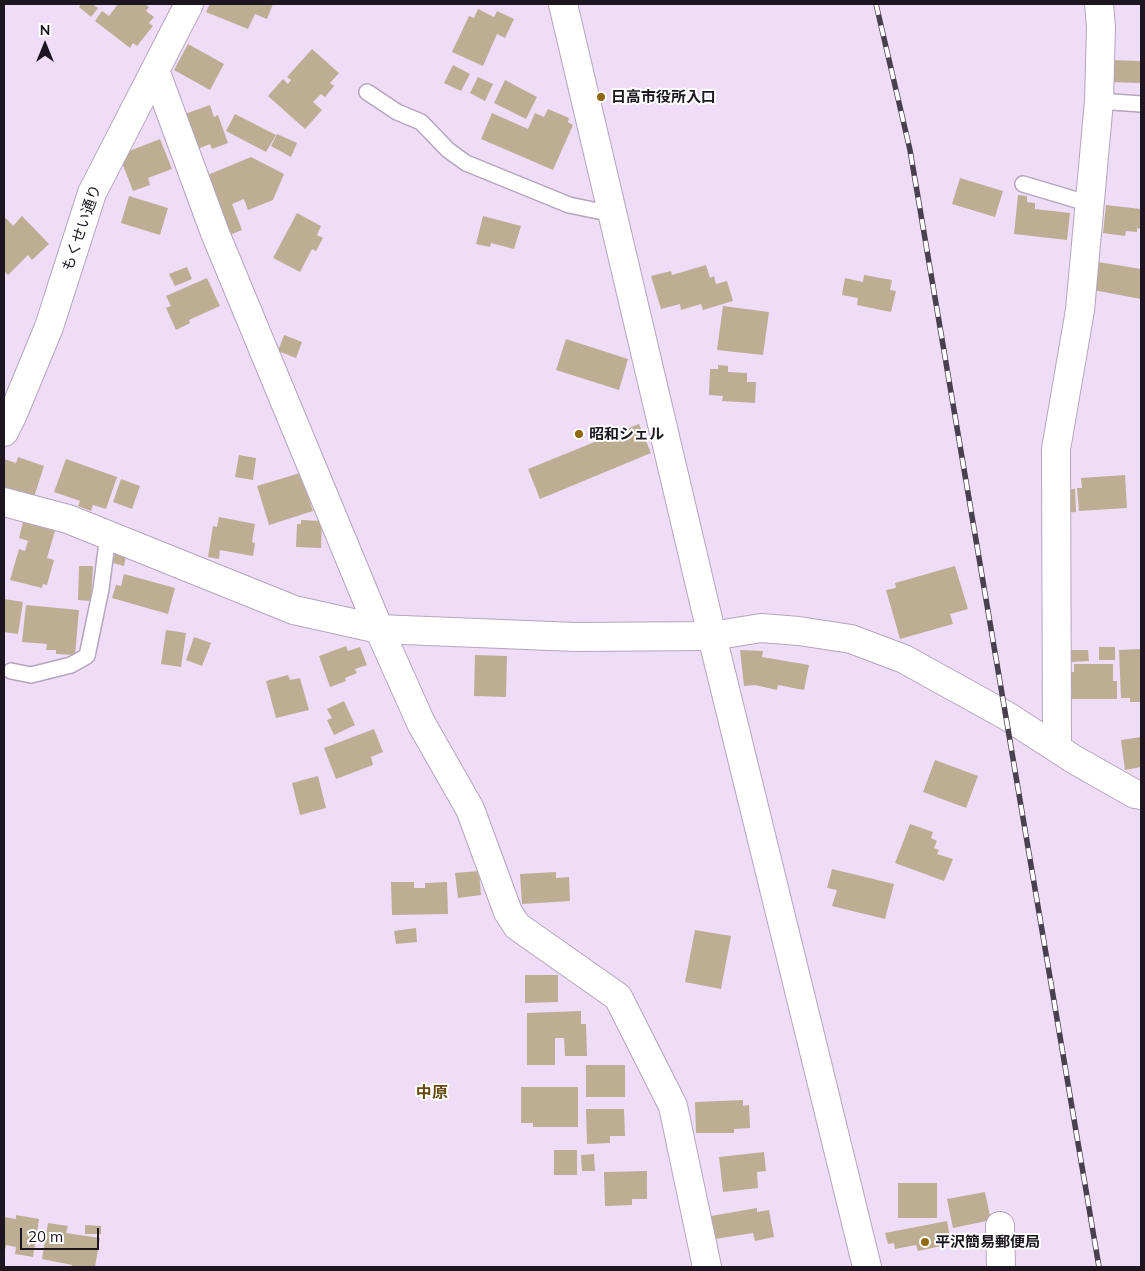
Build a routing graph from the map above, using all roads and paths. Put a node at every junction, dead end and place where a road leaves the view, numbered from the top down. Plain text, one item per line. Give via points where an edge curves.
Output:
1 (189, 4) edge
2 (563, 4) edge
3 (1100, 4) edge
4 (155, 70) junction
5 (367, 92) dead end
6 (1099, 101) junction
7 (1141, 104) edge
8 (1023, 184) dead end
9 (1090, 204) junction
10 (613, 214) junction
11 (4, 432) edge
12 (4, 502) edge
13 (108, 535) junction
14 (379, 629) junction
15 (712, 636) junction
16 (11, 670) dead end
17 (1057, 748) junction
18 (1141, 795) edge
19 (1000, 1226) dead end
20 (707, 1267) edge
21 (867, 1267) edge
22 (1001, 1267) edge

1 - 4 street, もくせい通り
2 - 10 street
3 - 6 street
4 - 11 street, もくせい通り via 92,193 49,328
4 - 14 street via 215,233
5 - 10 lane via 397,112 421,122 448,150 466,163 569,205
6 - 7 lane
6 - 9 street
8 - 9 lane
9 - 17 street via 1080,310 1056,448
10 - 15 street
12 - 13 street via 68,519
13 - 14 street via 294,610
13 - 16 lane via 87,656 71,665 31,675
14 - 15 street via 576,637
14 - 20 street via 421,723 470,809 508,912 517,926 618,997 673,1106
15 - 17 street via 761,628 850,639 904,659 1007,716
15 - 21 street
17 - 18 street
19 - 22 street

